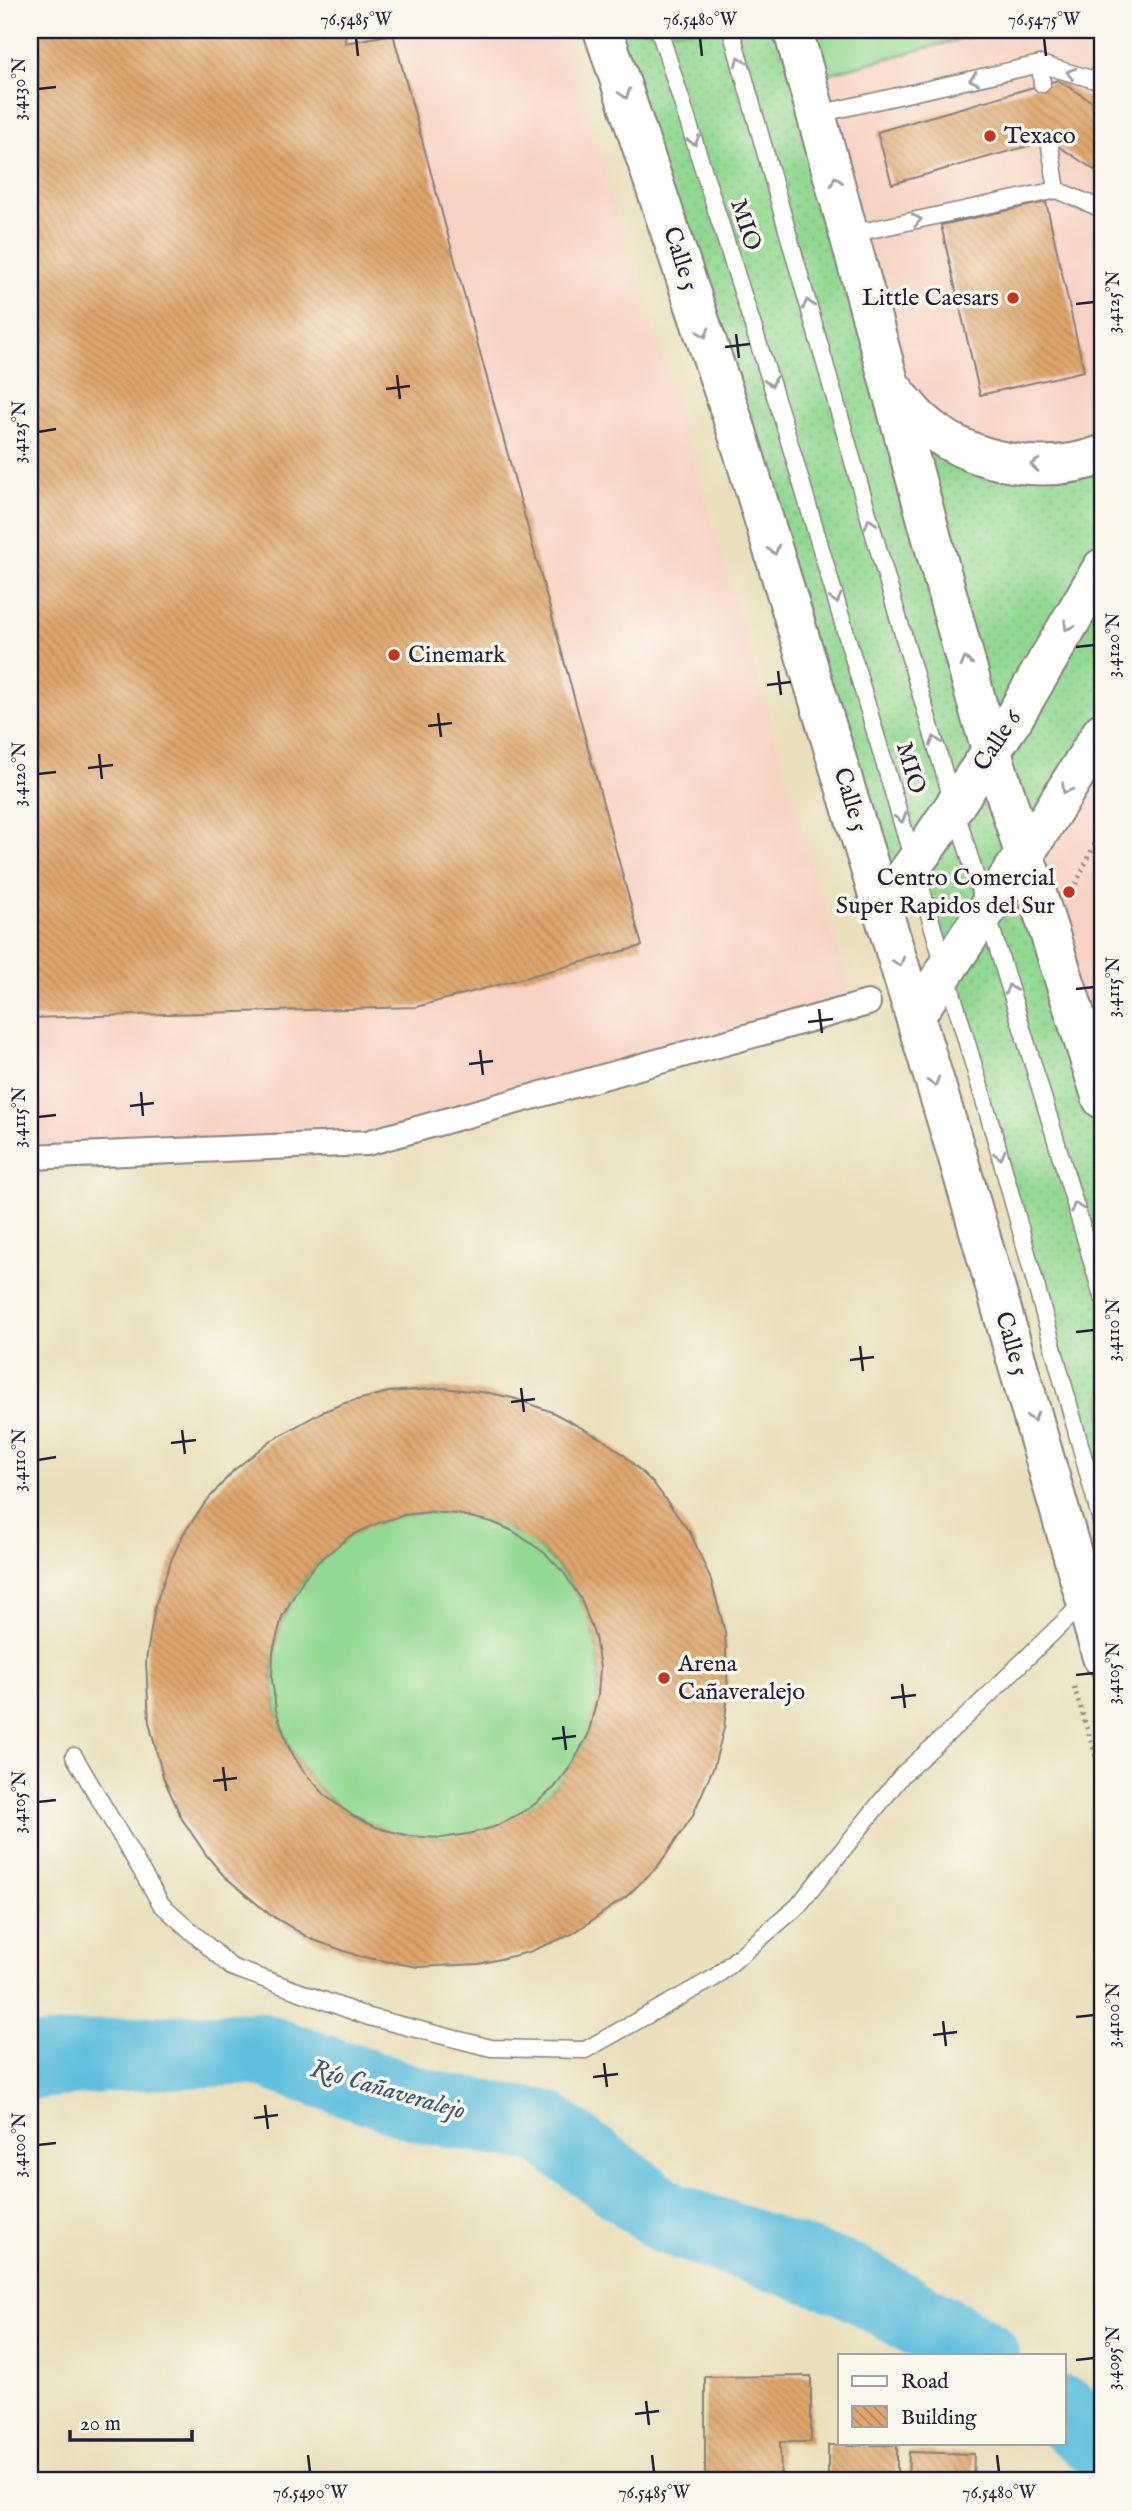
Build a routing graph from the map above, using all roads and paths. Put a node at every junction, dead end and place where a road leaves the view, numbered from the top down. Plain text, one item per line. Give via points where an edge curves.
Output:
1 (603, 30) edge
2 (659, 30) edge
3 (732, 30) edge
4 (793, 30) edge
5 (1041, 64) junction
6 (1102, 82) edge
7 (1042, 84) dead end
8 (818, 114) junction
9 (1049, 140) dead end
10 (1057, 190) junction
11 (1102, 209) edge
12 (851, 234) junction
13 (893, 389) junction
14 (1102, 455) edge
15 (1102, 568) edge
16 (1102, 732) edge
17 (992, 751) junction
18 (955, 806) junction
19 (1102, 828) edge
20 (1024, 853) junction
21 (914, 864) junction
22 (1072, 891) dead end
23 (882, 908) junction
24 (986, 909) junction
25 (945, 972) junction
26 (868, 1003) dead end
27 (915, 1016) junction
28 (1102, 1099) edge
29 (30, 1157) edge
30 (1102, 1296) edge
31 (1102, 1524) edge
32 (1085, 1600) junction
33 (1102, 1657) edge
34 (74, 1756) dead end

1 -> 23 main road, Calle 5 via 739,438
2 -> 21 lane, MIO via 784,424
18 -> 3 lane, MIO via 836,407
4 - 8 main road
6 -> 5 lane
5 - 7 lane
5 -> 8 lane
12 -> 8 main road
9 - 10 lane
10 - 11 lane
12 -> 10 lane
12 - 13 main road
14 -> 13 main road via 1039,466 991,458 955,444 921,421
17 -> 13 main road
15 -> 17 main road, Calle 6
16 -> 20 main road
17 - 18 main road, Calle 6
17 - 20 main road
18 - 21 main road, Calle 6
18 - 24 lane, MIO
19 - 22 path
20 - 24 main road
20 - 28 main road
21 - 23 main road, Calle 6
21 - 25 lane, MIO
23 -> 27 main road, Calle 5
24 - 25 main road
30 -> 24 lane, MIO
25 - 27 main road
25 -> 31 lane, MIO
26 - 29 street via 367,1143
27 -> 32 main road, Calle 5
32 - 33 main road, Calle 5
32 - 34 lane via 903,1774 798,1906 714,1978 585,2050 491,2048 369,2017 231,1967 161,1904

